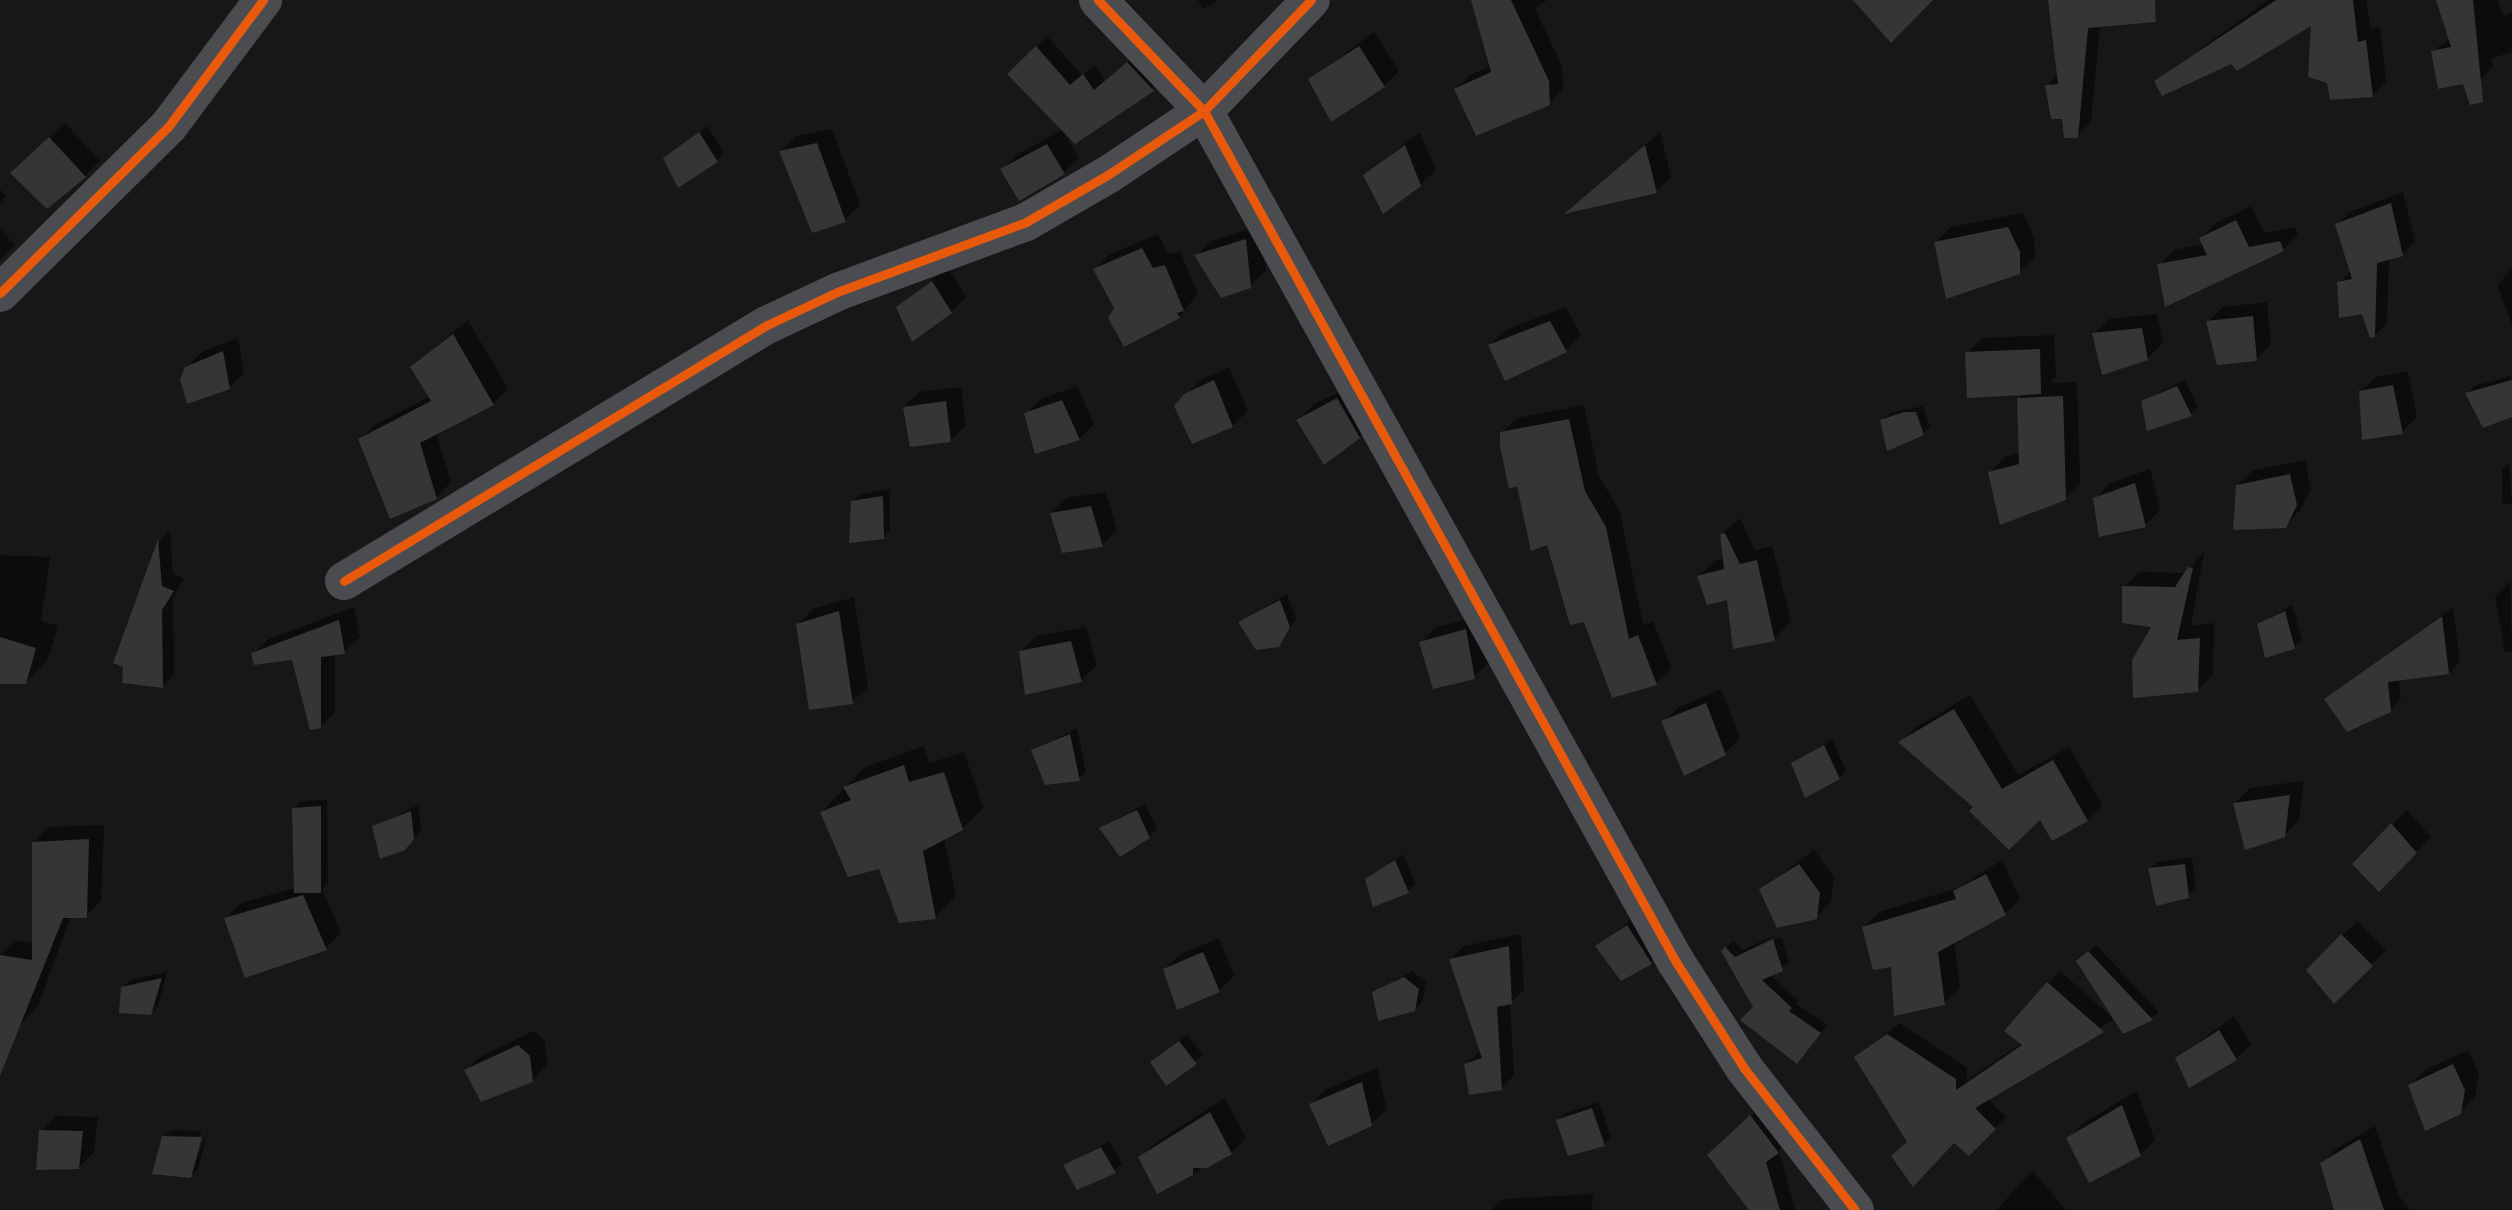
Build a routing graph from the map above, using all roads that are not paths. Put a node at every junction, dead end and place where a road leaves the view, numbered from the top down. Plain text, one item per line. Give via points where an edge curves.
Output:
1 (263, 0) edge
2 (1098, 0) edge
3 (1311, 0) edge
4 (1204, 111) junction
5 (0, 293) edge
6 (344, 581) dead end
7 (1855, 1210) edge

1 - 5 street via 168,127
2 - 4 street
3 - 4 street
4 - 6 street via 1026,222 837,292 767,325
4 - 7 street via 1676,962 1744,1068

